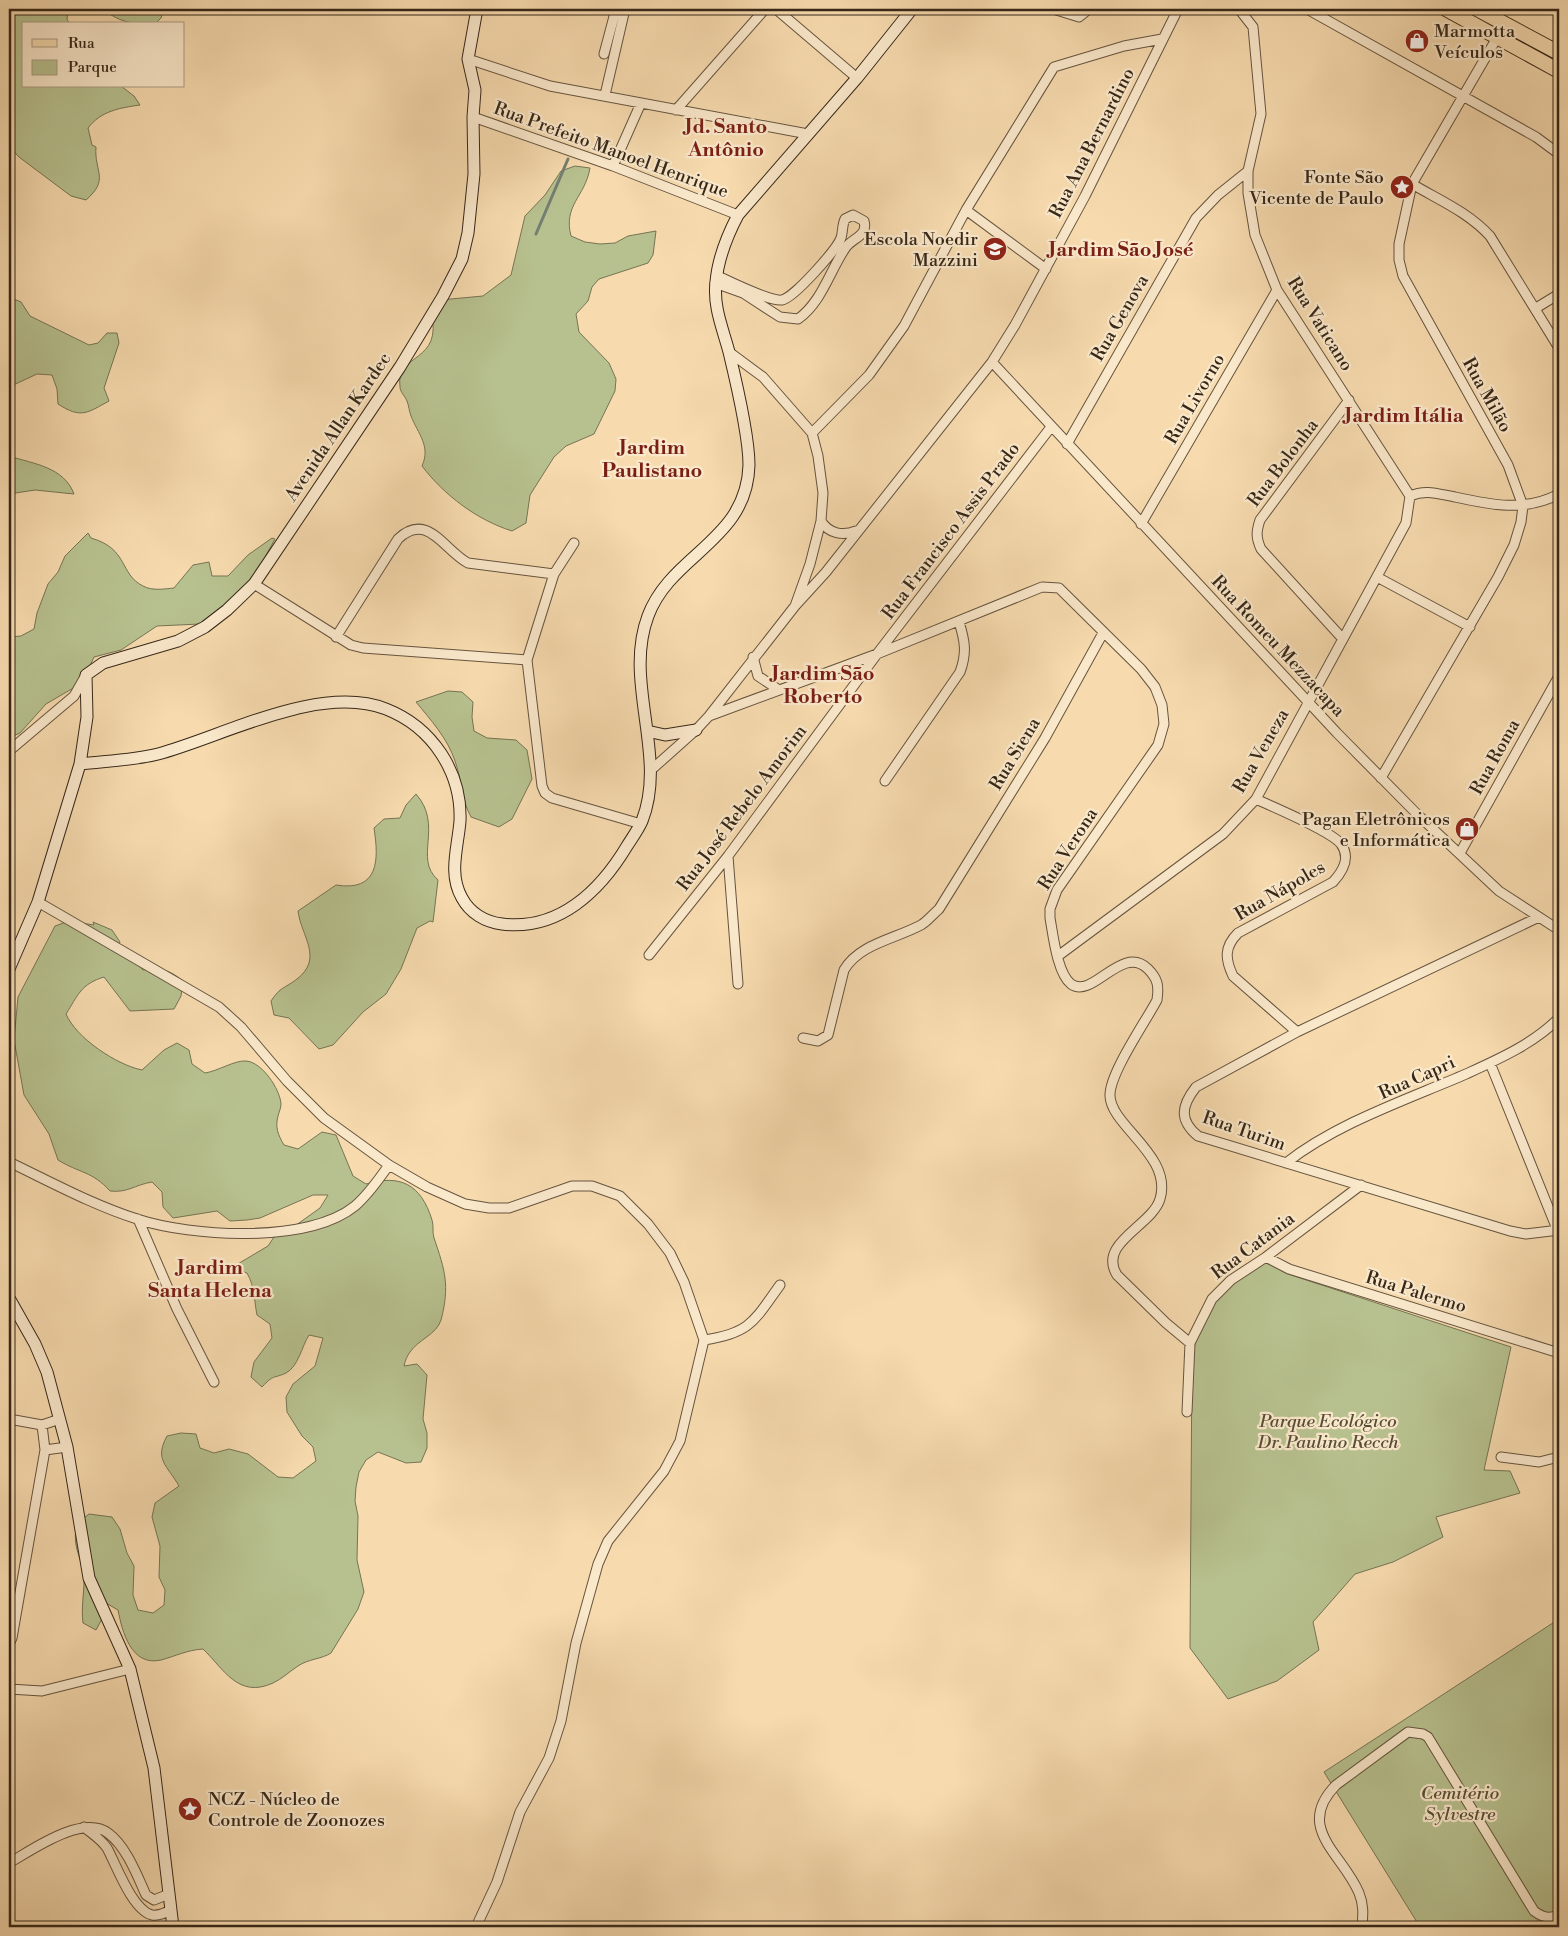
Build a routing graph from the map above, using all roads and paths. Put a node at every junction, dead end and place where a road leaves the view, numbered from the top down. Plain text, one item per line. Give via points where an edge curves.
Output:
1 (476, 9) edge
2 (616, 9) edge
3 (625, 9) edge
4 (765, 9) edge
5 (776, 9) edge
6 (912, 9) edge
7 (1053, 9) edge
8 (1089, 9) edge
9 (1178, 9) edge
10 (1239, 9) edge
11 (1307, 9) edge
12 (1446, 9) edge
13 (1477, 9) edge
14 (1502, 30) junction
15 (1162, 39) junction
16 (1559, 53) edge
17 (604, 54) dead end
18 (468, 59) junction
19 (1559, 71) edge
20 (857, 78) junction
21 (605, 95) junction
22 (1465, 96) junction
23 (641, 103) junction
24 (676, 110) junction
25 (473, 117) junction
26 (808, 134) junction
27 (1559, 154) edge
28 (613, 166) junction
29 (1248, 171) junction
30 (1412, 184) junction
31 (966, 210) junction
32 (738, 215) junction
33 (1046, 270) junction
34 (716, 279) junction
35 (1277, 290) junction
36 (1559, 294) edge
37 (782, 300) junction
38 (1536, 308) junction
39 (780, 317) junction
40 (1559, 348) edge
41 (729, 352) junction
42 (992, 362) junction
43 (1349, 400) junction
44 (1051, 427) junction
45 (812, 433) junction
46 (1067, 444) junction
47 (1559, 494) edge
48 (1410, 496) junction
49 (1523, 506) junction
50 (821, 521) junction
51 (1141, 524) junction
52 (857, 531) junction
53 (574, 543) dead end
54 (810, 564) junction
55 (826, 572) junction
56 (554, 574) junction
57 (1377, 577) junction
58 (254, 584) junction
59 (794, 606) junction
60 (959, 622) junction
61 (1470, 627) junction
62 (1102, 633) junction
63 (336, 637) junction
64 (1342, 638) junction
65 (877, 654) junction
66 (753, 657) junction
67 (527, 660) junction
68 (86, 674) junction
69 (1559, 676) edge
70 (778, 690) junction
71 (1308, 700) junction
72 (708, 716) junction
73 (696, 730) junction
74 (647, 731) junction
75 (9, 751) edge
76 (80, 764) junction
77 (650, 771) junction
78 (1381, 778) junction
79 (885, 781) dead end
80 (1256, 799) junction
81 (641, 824) junction
82 (1460, 853) junction
83 (728, 856) junction
84 (38, 902) junction
85 (1538, 918) junction
86 (1559, 930) edge
87 (649, 955) dead end
88 (1058, 956) junction
89 (9, 969) edge
90 (738, 984) dead end
91 (1559, 1018) edge
92 (1297, 1032) junction
93 (803, 1038) dead end
94 (1490, 1063) junction
95 (9, 1162) edge
96 (1286, 1163) junction
97 (389, 1165) junction
98 (1361, 1185) junction
99 (138, 1219) junction
100 (1559, 1232) edge
101 (1266, 1257) junction
102 (780, 1285) dead end
103 (9, 1298) edge
104 (704, 1340) junction
105 (1190, 1343) junction
106 (1559, 1352) edge
107 (214, 1382) dead end
108 (1187, 1412) dead end
109 (9, 1419) edge
110 (60, 1419) junction
111 (42, 1425) junction
112 (66, 1447) junction
113 (45, 1450) junction
114 (1502, 1457) dead end
115 (1559, 1457) edge
116 (9, 1644) edge
117 (130, 1669) junction
118 (9, 1689) edge
119 (84, 1826) junction
120 (9, 1862) edge
121 (169, 1894) junction
122 (171, 1910) junction
123 (1559, 1914) edge
124 (173, 1927) edge
125 (476, 1927) edge
126 (1362, 1927) edge

1 - 18 street
2 - 17 street
3 - 21 street
4 - 24 street
5 - 20 street
6 - 20 street
7 - 8 street via 1079,17
9 - 15 street, Rua Ana Bernardino
10 - 29 street, Rua Vaticano via 1253,27 1261,114
11 - 22 street
12 - 14 main road
13 - 14 main road
14 - 16 main road
14 - 19 main road
14 - 22 street, Rua Milão
15 - 31 street via 1124,46 1054,67
15 - 33 street, Rua Ana Bernardino
18 - 21 street via 550,86
18 - 25 street, Avenida Allan Kardec via 475,90
20 - 26 street
21 - 23 street
22 - 27 street
22 - 30 street, Rua Milão
23 - 24 street
23 - 28 street
24 - 26 street
25 - 28 street, Rua Prefeito Manoel Henrique
25 - 58 street, Avenida Allan Kardec via 474,174 462,259 400,367
26 - 32 street
28 - 32 street, Rua Prefeito Manoel Henrique
29 - 35 street, Rua Vaticano via 1255,235
29 - 46 street, Rua Genova via 1196,218
30 - 38 street via 1478,223 1490,236
30 - 49 street, Rua Milão via 1399,244 1403,276 1508,465
31 - 33 street
31 - 45 street via 904,326 869,375
32 - 34 street via 726,238
33 - 42 street, Rua Ana Bernardino
34 - 37 street
34 - 39 street
34 - 41 street via 719,321
35 - 43 street, Rua Vaticano
35 - 51 street, Rua Livorno
36 - 38 street
37 - 39 street
37 - 39 street via 813,274 841,238 845,219 853,215 864,221 866,228 863,234 847,246 806,313 798,319
38 - 40 street
41 - 45 street via 763,377
41 - 74 street via 749,464 746,488 734,516 722,533 670,580 647,618 642,643 641,679
42 - 44 street, Rua Romeu Mezzacapa
42 - 52 street, Rua Ana Bernardino
43 - 48 street, Rua Vaticano
43 - 64 street, Rua Bolonha via 1260,520 1256,531 1261,549
44 - 46 street, Rua Romeu Mezzacapa
44 - 65 street, Rua Francisco Assis Prado
45 - 50 street via 823,493
46 - 51 street, Rua Romeu Mezzacapa
47 - 49 street
48 - 49 street via 1424,491 1489,504
48 - 57 street, Rua Veneza via 1406,523
49 - 61 street via 1514,545
50 - 52 street via 825,528 838,533
50 - 54 street
51 - 71 street, Rua Romeu Mezzacapa
52 - 55 street, Rua Ana Bernardino
53 - 56 street
54 - 55 street via 814,569
54 - 59 street
55 - 59 street, Rua Ana Bernardino
56 - 63 street via 468,563 446,543 426,530 416,528 406,531 398,540
56 - 67 street
57 - 61 street
57 - 64 street, Rua Veneza
58 - 63 street
58 - 68 street, Avenida Allan Kardec via 205,628 178,641 103,663
59 - 66 street
60 - 62 street, Rua Verona via 1050,586 1059,588
60 - 65 street
60 - 79 street via 965,641 965,657 960,672
61 - 78 street
62 - 88 street, Rua Verona via 1141,669 1155,687 1162,704 1164,724 1158,745 1052,900 1050,918
62 - 93 street, Rua Siena via 1044,738 939,909 923,924 858,953 849,961 828,1035 818,1041
63 - 67 street via 363,648
64 - 71 street, Rua Veneza
65 - 70 street
65 - 83 street, Rua José Rebelo Amorim
66 - 70 street via 758,676
66 - 72 street
67 - 81 street via 542,786 546,793 552,798
68 - 75 street via 74,696
68 - 76 street via 87,717
69 - 82 street, Rua Roma
70 - 72 street
71 - 78 street, Rua Romeu Mezzacapa
71 - 80 street, Rua Veneza
72 - 73 street
73 - 74 street via 665,735
73 - 77 street
74 - 77 street
76 - 81 street via 155,754 300,708 332,702 359,702 383,708 406,718 425,734 441,753 456,781 460,818 454,866 456,886 463,901 475,914 492,923 516,926 544,922 575,907 613,870
76 - 84 street
77 - 81 street via 648,800
78 - 82 street, Rua Romeu Mezzacapa
80 - 88 street, Rua Veneza via 1223,834
80 - 92 street, Rua Nápoles via 1326,834 1341,844 1346,858 1343,872 1333,882 1238,933 1226,952 1233,976
82 - 85 street, Rua Romeu Mezzacapa via 1499,891
83 - 87 street, Rua José Rebelo Amorim
83 - 90 street
84 - 89 street
84 - 97 street via 220,1007 324,1118
85 - 86 street, Rua Romeu Mezzacapa
85 - 92 street, Rua Turim
88 - 105 street, Rua Verona via 1062,972 1076,986 1087,986 1121,964 1133,963 1145,966 1159,985 1157,1000 1112,1081 1110,1096 1114,1109 1147,1150 1157,1168 1162,1187 1160,1200 1117,1247 1111,1267
91 - 94 street, Rua Capri via 1543,1034
92 - 96 street, Rua Turim via 1196,1087 1187,1098 1183,1112 1188,1127 1198,1136
94 - 96 street, Rua Capri via 1318,1140
94 - 100 street
95 - 99 street via 84,1198
96 - 98 street, Rua Turim
97 - 99 street via 371,1191 354,1207 328,1222 305,1229 270,1233 224,1232
97 - 104 street via 465,1204 490,1208 509,1208 572,1186 592,1186 620,1196 648,1224 670,1253
98 - 100 street, Rua Turim via 1510,1231 1526,1234
98 - 101 street, Rua Catania
99 - 107 street via 177,1309
101 - 105 street, Rua Catania via 1231,1280 1212,1299
101 - 106 street, Rua Palermo via 1289,1269
102 - 104 street via 745,1329 729,1336
103 - 110 street via 47,1372
104 - 125 street via 680,1441 664,1471 608,1541 598,1564 576,1643 561,1721 549,1758 520,1812 497,1882
105 - 108 street, Rua Catania
109 - 111 street
110 - 111 street
110 - 112 street
111 - 113 street
112 - 113 street
112 - 117 street via 89,1578
113 - 116 street
114 - 115 street via 1539,1462
117 - 118 street via 42,1691
117 - 121 street via 154,1768
119 - 120 street
119 - 121 street via 108,1833 120,1846 146,1895 154,1900
119 - 122 street via 106,1846 143,1909 151,1914
121 - 122 street
122 - 124 street
123 - 126 street via 1548,1918 1534,1911 1428,1737 1408,1732 1336,1785 1321,1806 1319,1824 1325,1840 1359,1892 1364,1909

